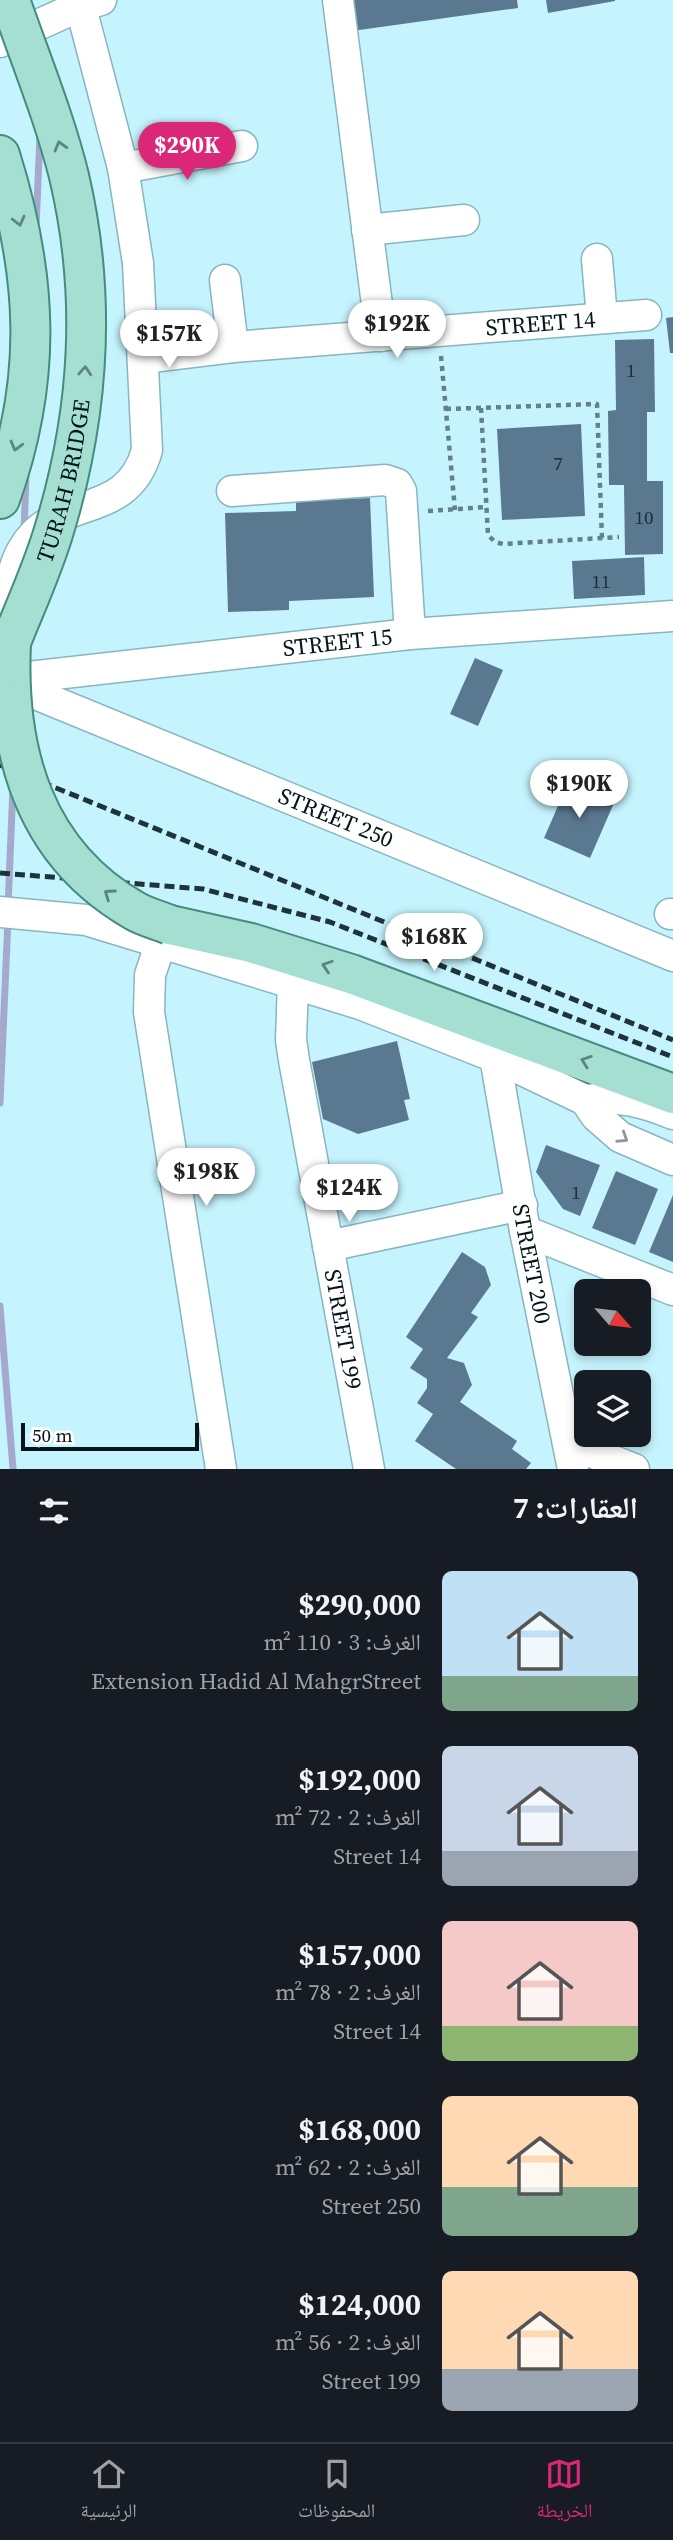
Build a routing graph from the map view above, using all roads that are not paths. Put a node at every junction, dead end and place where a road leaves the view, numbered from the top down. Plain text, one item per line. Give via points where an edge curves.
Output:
1 (10, 0) edge
2 (338, 0) edge
3 (92, 1) edge
4 (0, 43) edge
5 (242, 146) dead end
6 (0, 155) edge
7 (123, 168) junction
8 (464, 220) dead end
9 (367, 230) junction
10 (597, 259) dead end
11 (225, 280) dead end
12 (646, 315) dead end
13 (603, 318) junction
14 (381, 336) junction
15 (233, 347) junction
16 (143, 358) junction
17 (232, 491) dead end
18 (0, 499) edge
19 (673, 616) edge
20 (410, 634) junction
21 (3, 668) edge
22 (0, 912) edge
23 (165, 933) junction
24 (673, 956) edge
25 (293, 982) junction
26 (495, 1057) junction
27 (673, 1094) edge
28 (585, 1100) junction
29 (673, 1114) edge
30 (673, 1160) edge
31 (523, 1218) junction
32 (328, 1246) junction
33 (673, 1290) edge
34 (570, 1456) edge
35 (221, 1469) edge
36 (369, 1469) edge
37 (634, 1469) edge

21 -> 1 main road, TURAH BRIDGE, bridge via 55,529 75,448 87,342 86,279 68,175
2 - 9 street
3 - 4 street
3 - 7 street
5 - 7 street
6 -> 18 main road via 22,234 32,332 21,428
7 - 16 street via 138,263
8 - 9 street
9 - 14 street
10 - 13 street
11 - 15 street
12 - 13 street, STREET 14
13 - 14 street, STREET 14
14 - 15 street, STREET 14
15 - 16 street, STREET 14
16 - 21 street via 147,436 143,464 116,495 54,518 23,548 12,576
17 - 20 street via 390,480 397,484
19 - 20 street, STREET 15
20 - 21 street, STREET 15
23 -> 21 main road, TURAH BRIDGE, bridge via 85,876 64,852 41,814 24,772
21 - 24 street, STREET 250
22 - 23 street
23 - 25 street
27 -> 23 main road, TURAH BRIDGE via 351,974 251,943
23 - 35 street via 150,975 149,1012
25 - 26 street
25 - 32 street, STREET 199 via 291,1040
26 - 28 street
26 - 31 street, STREET 200
28 - 29 street via 631,1099
28 -> 30 street via 620,1137
31 - 32 street
31 - 33 street
31 - 34 street, STREET 200
32 - 36 street, STREET 199
34 - 37 street

